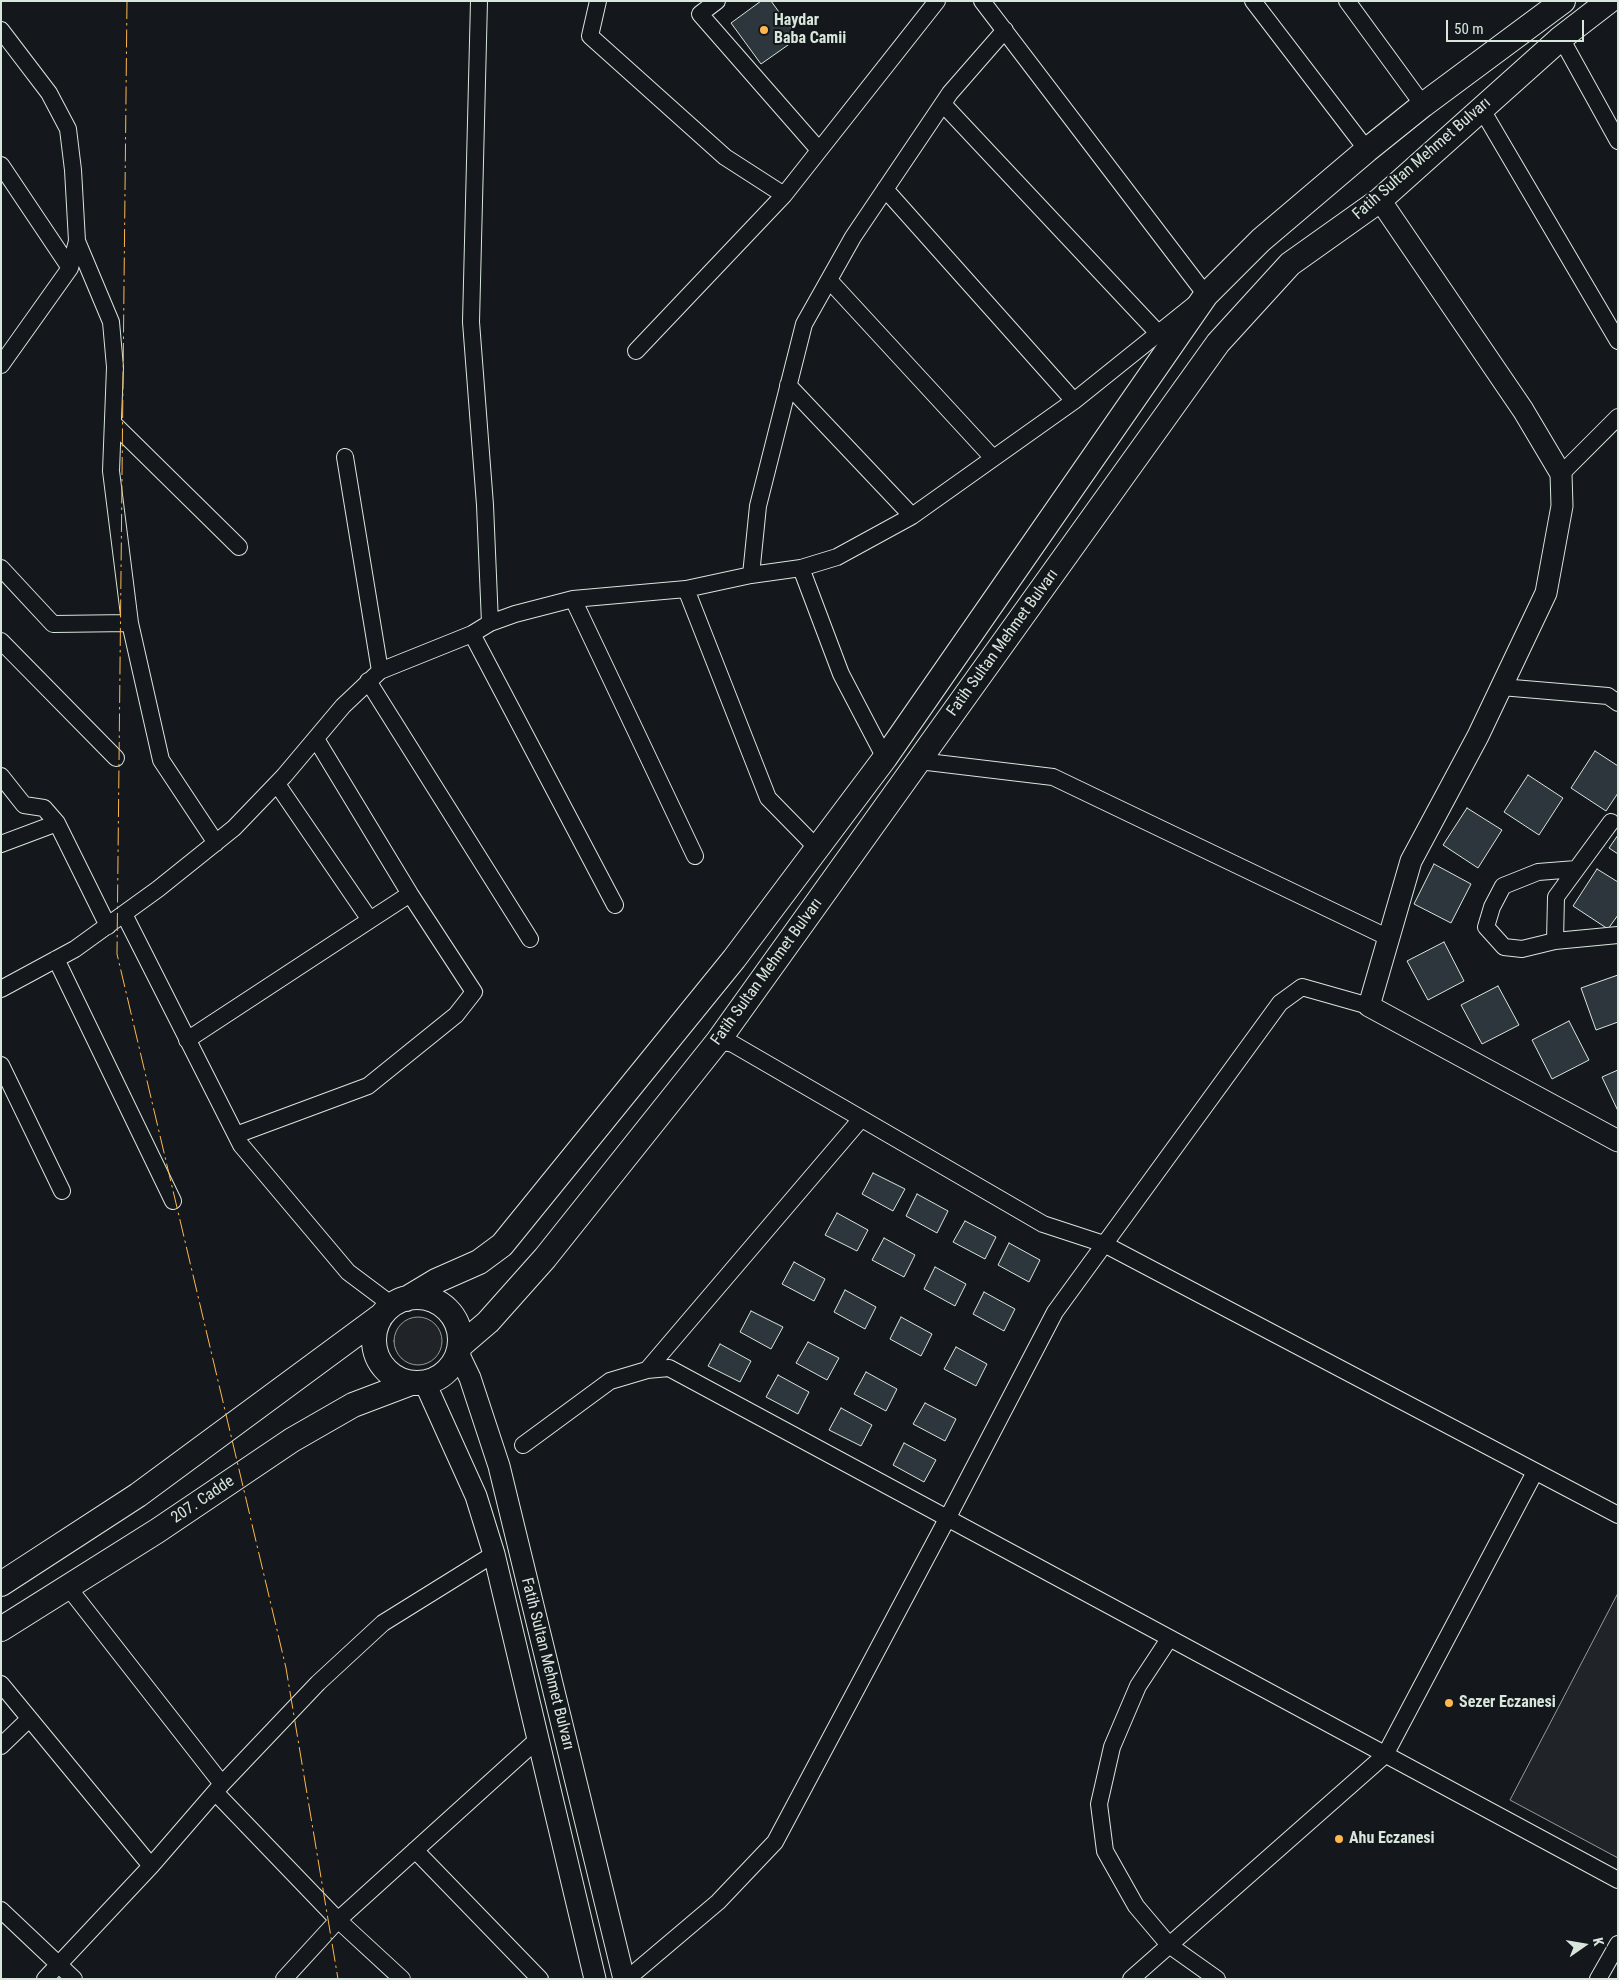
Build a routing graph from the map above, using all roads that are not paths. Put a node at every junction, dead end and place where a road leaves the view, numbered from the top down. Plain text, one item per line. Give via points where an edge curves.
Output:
1 (478, 1) edge
2 (598, 1) edge
3 (717, 1) edge
4 (937, 1) edge
5 (982, 1) edge
6 (1253, 1) edge
7 (1347, 1) edge
8 (1564, 1) edge
9 (1609, 1) edge
10 (1, 30) edge
11 (1004, 30) junction
12 (1561, 38) junction
13 (943, 104) junction
14 (1423, 105) junction
15 (1481, 108) junction
16 (1618, 141) edge
17 (819, 150) junction
18 (1367, 150) junction
19 (1, 165) edge
20 (885, 190) junction
21 (784, 196) junction
22 (1380, 200) junction
23 (77, 241) junction
24 (70, 268) junction
25 (829, 280) junction
26 (1206, 295) junction
27 (1158, 333) junction
28 (1618, 341) edge
29 (636, 351) dead end
30 (1, 365) edge
31 (788, 385) junction
32 (1074, 401) junction
33 (1618, 416) edge
34 (113, 423) junction
35 (346, 457) dead end
36 (992, 458) junction
37 (1561, 474) junction
38 (912, 516) junction
39 (240, 547) dead end
40 (1, 568) edge
41 (801, 568) junction
42 (751, 575) junction
43 (686, 589) junction
44 (573, 599) junction
45 (130, 623) junction
46 (490, 623) junction
47 (472, 634) junction
48 (1, 641) edge
49 (380, 671) junction
50 (368, 681) junction
51 (1501, 687) junction
52 (1618, 703) edge
53 (316, 739) junction
54 (116, 758) dead end
55 (885, 758) junction
56 (919, 761) junction
57 (1, 776) edge
58 (278, 784) junction
59 (1611, 822) dead end
60 (57, 823) junction
61 (216, 843) junction
62 (1, 844) edge
63 (817, 848) junction
64 (694, 856) dead end
65 (1576, 869) junction
66 (410, 894) junction
67 (615, 905) dead end
68 (124, 914) junction
69 (370, 920) junction
70 (108, 926) junction
71 (1618, 935) edge
72 (1389, 938) junction
73 (530, 939) dead end
74 (1556, 941) junction
75 (56, 959) junction
76 (1, 989) edge
77 (1369, 1006) junction
78 (187, 1040) junction
79 (718, 1041) junction
80 (1, 1065) edge
81 (861, 1119) junction
82 (236, 1136) junction
83 (1618, 1141) edge
84 (62, 1191) dead end
85 (173, 1201) dead end
86 (1104, 1244) junction
87 (393, 1307) junction
88 (459, 1350) junction
89 (647, 1370) junction
90 (418, 1383) junction
91 (523, 1445) dead end
92 (1535, 1472) junction
93 (1618, 1515) edge
94 (947, 1519) junction
95 (494, 1554) junction
96 (1, 1584) edge
97 (68, 1587) junction
98 (1, 1629) edge
99 (1169, 1639) junction
100 (1, 1684) edge
101 (29, 1719) junction
102 (538, 1740) junction
103 (1, 1746) edge
104 (1385, 1755) junction
105 (218, 1788) junction
106 (415, 1850) junction
107 (151, 1866) junction
108 (1618, 1880) edge
109 (1, 1910) edge
110 (338, 1920) junction
111 (1618, 1944) edge
112 (1169, 1945) junction
113 (58, 1964) junction
114 (45, 1979) edge
115 (74, 1979) edge
116 (284, 1979) edge
117 (402, 1979) edge
118 (540, 1979) edge
119 (595, 1979) edge
120 (626, 1979) edge
121 (1131, 1979) edge
122 (1217, 1979) edge
123 (1598, 1979) edge

1 - 46 street via 471,322
2 - 21 street via 590,36 726,157
3 - 17 street via 700,14
4 - 17 street
5 - 11 street
6 - 18 street
7 - 14 street
8 - 14 main road, Fatih Sultan Mehmet Bulvarı
9 - 12 main road, Fatih Sultan Mehmet Bulvarı
10 - 23 street via 49,92 68,129 74,170
11 - 13 street
11 - 26 street
12 - 15 main road, Fatih Sultan Mehmet Bulvarı
12 - 16 street
13 - 20 street
13 - 27 street
14 - 18 main road, Fatih Sultan Mehmet Bulvarı
15 - 22 main road, Fatih Sultan Mehmet Bulvarı
15 - 28 street
17 - 21 street
18 - 26 main road, Fatih Sultan Mehmet Bulvarı via 1261,240
19 - 24 street
20 - 25 street
20 - 32 street
21 - 29 street
22 - 37 street via 1523,410
22 - 56 main road, Fatih Sultan Mehmet Bulvarı via 1290,264 1218,343
23 - 24 street
23 - 34 street via 111,322 115,367
24 - 30 street
25 - 31 street via 804,324
25 - 36 street
26 - 27 street
26 - 55 main road, Fatih Sultan Mehmet Bulvarı
27 - 32 street
31 - 38 street
31 - 42 street via 758,506
32 - 36 street
33 - 37 street
34 - 39 street
34 - 45 street via 111,471
35 - 49 street
36 - 38 street
37 - 51 street via 1562,506 1546,593
38 - 41 street via 837,557
40 - 45 street via 53,624
41 - 42 street
41 - 55 street via 841,674
42 - 43 street
43 - 44 street
43 - 63 street via 768,798
44 - 46 street
44 - 64 street
45 - 61 street via 161,760
46 - 47 street
47 - 49 street
47 - 67 street
48 - 54 street
49 - 50 street
50 - 53 street
50 - 73 street
51 - 52 street via 1608,696
51 - 72 street via 1411,861
53 - 58 street
53 - 66 street
55 - 63 main road, Fatih Sultan Mehmet Bulvarı
56 - 72 street via 1053,777
56 - 79 main road, Fatih Sultan Mehmet Bulvarı
57 - 60 street via 24,805 44,808
58 - 61 street
58 - 69 street
59 - 65 street
60 - 62 street
60 - 70 street
61 - 68 street
63 - 87 main road, Fatih Sultan Mehmet Bulvarı via 734,959 502,1245 479,1262 436,1281
65 - 74 street via 1556,897
65 - 74 street via 1538,872 1503,886 1486,927 1504,947 1522,949
66 - 69 street
66 - 82 street via 474,992 456,1015 368,1086
68 - 70 street
68 - 78 street
69 - 78 street
70 - 75 street
71 - 74 street
72 - 77 street
75 - 76 street
75 - 85 street
77 - 83 street
77 - 86 street via 1302,987 1280,1003
78 - 82 street
79 - 81 street via 733,1044
79 - 88 main road, Fatih Sultan Mehmet Bulvarı via 545,1258
80 - 84 street
81 - 86 street via 1043,1224
81 - 89 street
82 - 87 street via 348,1272
86 - 92 street
86 - 94 street via 1055,1312
87 - 88 main road via 420,1297 433,1300 454,1318 459,1332
87 - 90 main road via 376,1329 374,1343 378,1358 397,1378
87 - 96 main road via 138,1495
88 - 90 main road via 451,1367 439,1377
88 - 120 street, Fatih Sultan Mehmet Bulvarı via 499,1466
89 - 91 street via 610,1381
89 - 94 street via 669,1368
90 - 95 street, Fatih Sultan Mehmet Bulvarı via 476,1496
90 - 97 main road, 207. Cadde via 353,1404 292,1440
92 - 93 street
92 - 104 street
94 - 99 street
94 - 120 street via 775,1842 718,1902
95 - 102 street, Fatih Sultan Mehmet Bulvarı
95 - 105 street via 384,1623 318,1683
97 - 98 main road, 207. Cadde
97 - 105 street
99 - 104 street
99 - 112 street via 1134,1695 1112,1747 1099,1804 1105,1851 1136,1906
100 - 101 street
101 - 103 street
101 - 107 street
102 - 106 street
102 - 119 street, Fatih Sultan Mehmet Bulvarı
104 - 108 street
104 - 112 street
105 - 107 street
105 - 110 street
106 - 110 street
106 - 118 street
107 - 113 street
109 - 113 street
110 - 116 street
110 - 117 street
111 - 123 street
112 - 121 street
112 - 122 street
113 - 114 street
113 - 115 street

